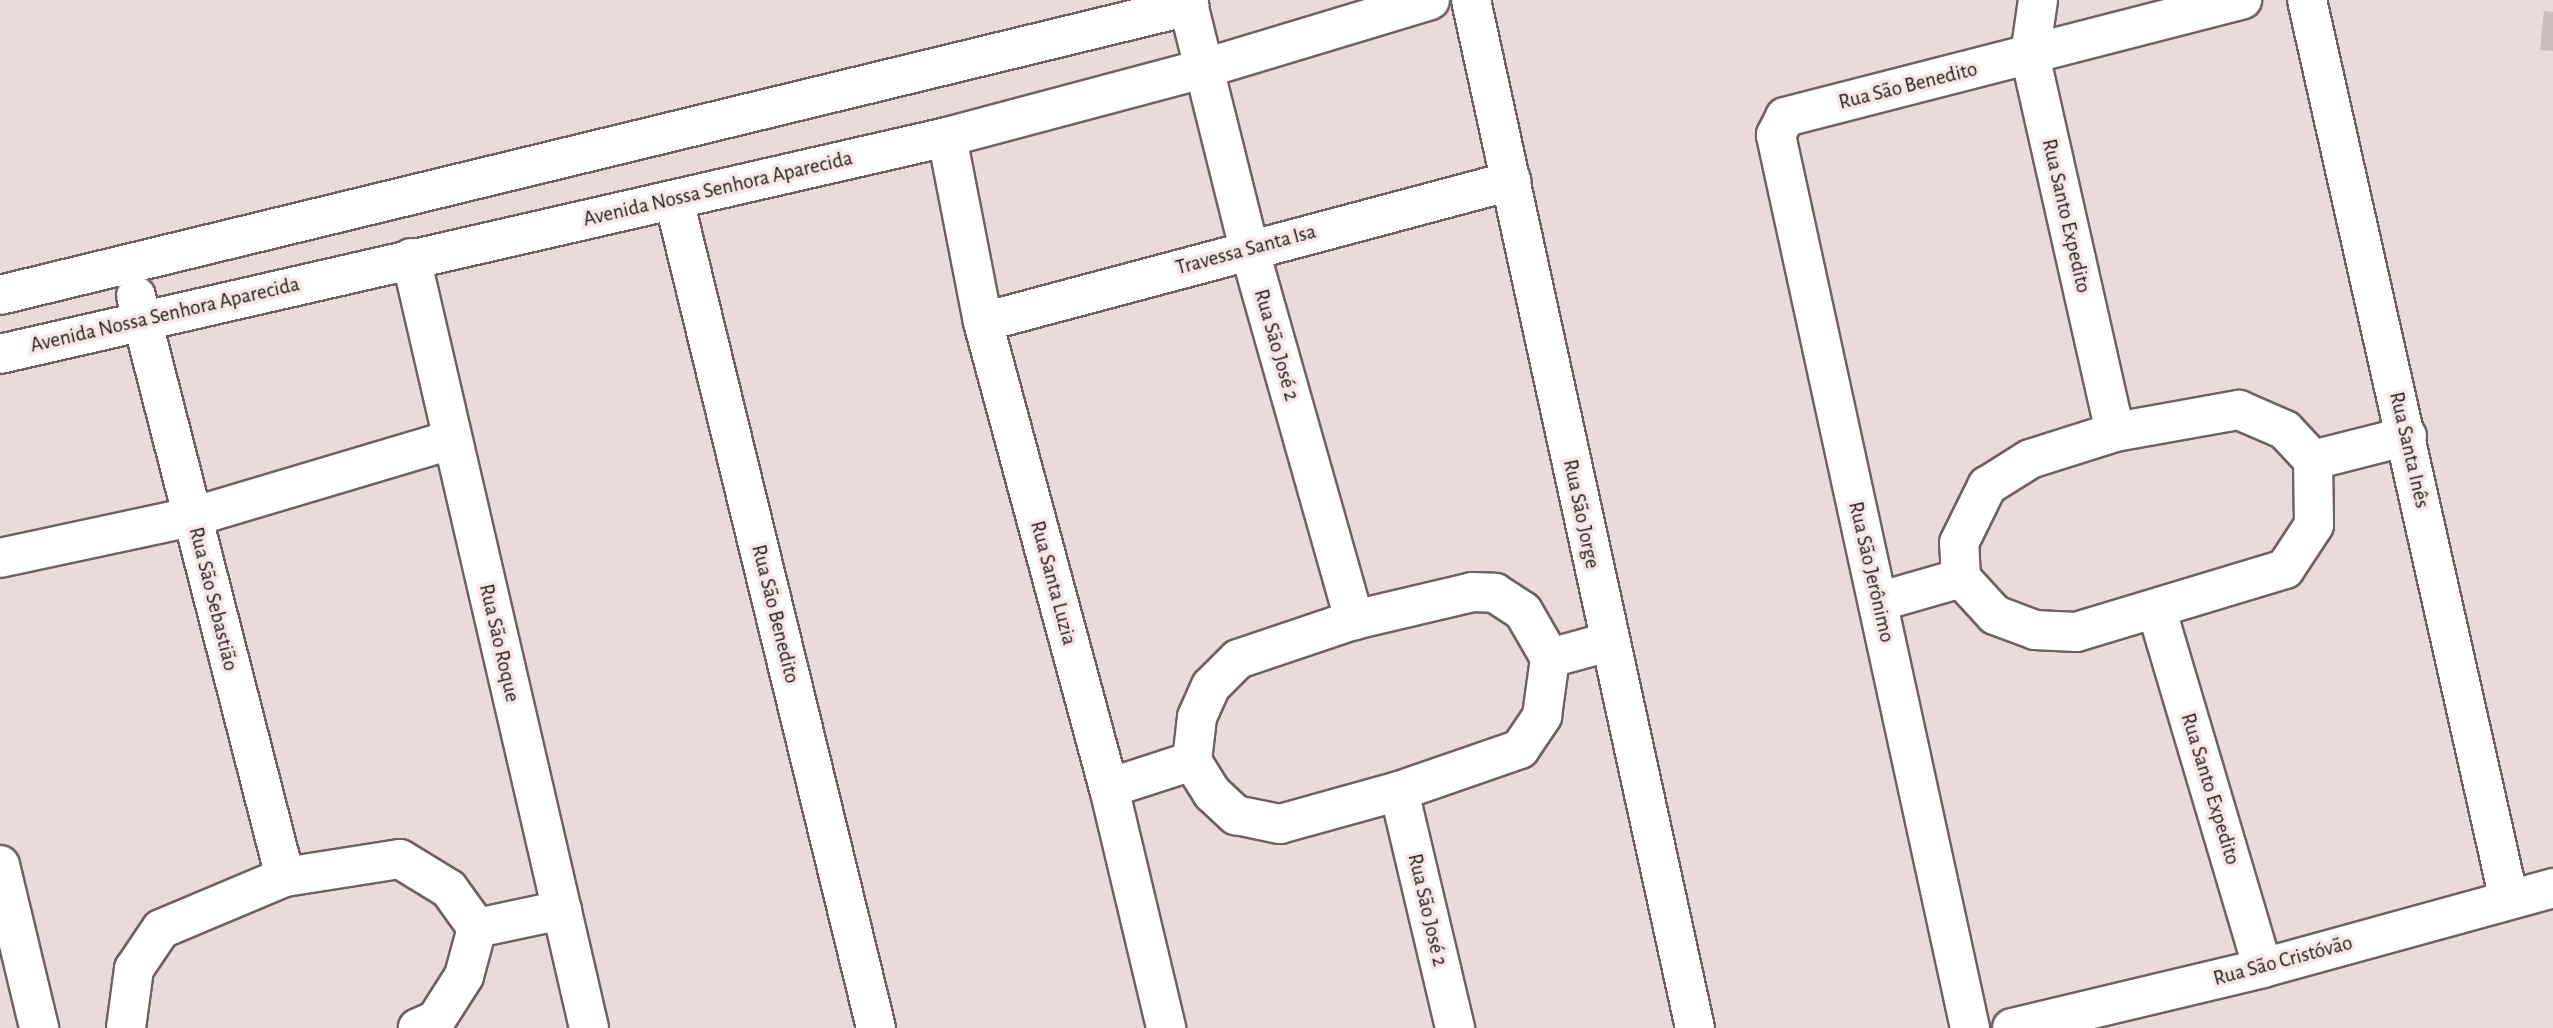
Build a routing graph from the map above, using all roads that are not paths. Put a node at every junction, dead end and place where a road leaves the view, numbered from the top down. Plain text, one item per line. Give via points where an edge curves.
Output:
1 (1430, 0) edge
2 (1471, 0) edge
3 (2038, 0) edge
4 (2242, 0) edge
5 (2307, 0) edge
6 (1188, 3) edge
7 (2030, 55) junction
8 (1202, 69) junction
9 (1785, 117) joint
10 (947, 137) junction
11 (1511, 181) junction
12 (674, 200) junction
13 (1249, 248) junction
14 (411, 258) junction
15 (128, 267) junction
16 (0, 295) edge
17 (142, 319) junction
18 (983, 322) junction
19 (0, 354) edge
20 (2115, 432) junction
21 (2407, 436) junction
22 (451, 440) junction
23 (2313, 460) junction
24 (192, 517) junction
25 (0, 558) edge
26 (1961, 578) junction
27 (1878, 602) junction
28 (2157, 611) junction
29 (1354, 620) junction
30 (1608, 642) junction
31 (1550, 658) junction
32 (1192, 761) junction
33 (1109, 788) junction
34 (1399, 792) junction
35 (0, 865) edge
36 (285, 877) junction
37 (2553, 888) edge
38 (2509, 900) junction
39 (562, 910) junction
40 (477, 928) junction
41 (2263, 968) junction
42 (38, 1028) edge
43 (126, 1028) edge
44 (418, 1028) edge
45 (589, 1028) edge
46 (876, 1028) edge
47 (1166, 1028) edge
48 (1455, 1028) edge
49 (1695, 1028) edge
50 (1970, 1028) edge
51 (2012, 1028) edge

1 - 8 street, Avenida Nossa Senhora Aparecida
2 - 11 street, Rua São Jorge
3 - 7 street, Rua Santo Expedito
4 - 7 street
5 - 21 street, Rua Santa Inês
6 - 8 street, Rua São José 2
6 - 15 street
7 - 9 street, Rua São Benedito
7 - 20 street, Rua Santo Expedito
8 - 10 street, Avenida Nossa Senhora Aparecida
8 - 13 street, Rua São José 2
9 - 27 street, Rua São Jerônimo via 1776,135 1778,155
10 - 12 street, Avenida Nossa Senhora Aparecida
10 - 18 street, Rua Santa Luzia
11 - 13 street, Travessa Santa Isa
11 - 30 street, Rua São Jorge
12 - 14 street, Avenida Nossa Senhora Aparecida
12 - 46 street, Rua São Benedito
13 - 18 street, Travessa Santa Isa
13 - 29 street, Rua São José 2
14 - 17 street, Avenida Nossa Senhora Aparecida
14 - 22 street, Rua São Roque
15 - 16 street
15 - 17 street, Rua São Sebastião
17 - 19 street, Avenida Nossa Senhora Aparecida
17 - 24 street, Rua São Sebastião
18 - 33 street, Rua Santa Luzia
20 - 23 street via 2239,410 2285,430
20 - 26 street via 2030,459 1987,486 1959,543
21 - 23 street
21 - 38 street, Rua Santa Inês
22 - 24 street
22 - 39 street, Rua São Roque
23 - 28 street via 2314,525 2285,569
24 - 25 street
24 - 36 street, Rua São Sebastião
26 - 27 street
26 - 28 street via 1995,615 2035,630 2076,632
27 - 50 street, Rua São Jerônimo
28 - 41 street, Rua Santo Expedito
29 - 31 street via 1472,592 1495,593 1523,611
29 - 32 street via 1238,659 1212,686 1197,717
30 - 31 street
30 - 49 street, Rua São Jorge
31 - 34 street via 1542,716 1520,749
32 - 33 street
32 - 34 street via 1212,793 1236,815 1280,824
33 - 47 street, Rua Santa Luzia
34 - 48 street, Rua São José 2
35 - 42 street
36 - 40 street via 400,859 449,889
36 - 43 street via 161,929 134,969
37 - 38 street, Rua São Cristóvão
38 - 41 street, Rua São Cristóvão
39 - 40 street
39 - 45 street, Rua São Roque
40 - 44 street via 464,976 436,1020
41 - 51 street, Rua São Cristóvão

